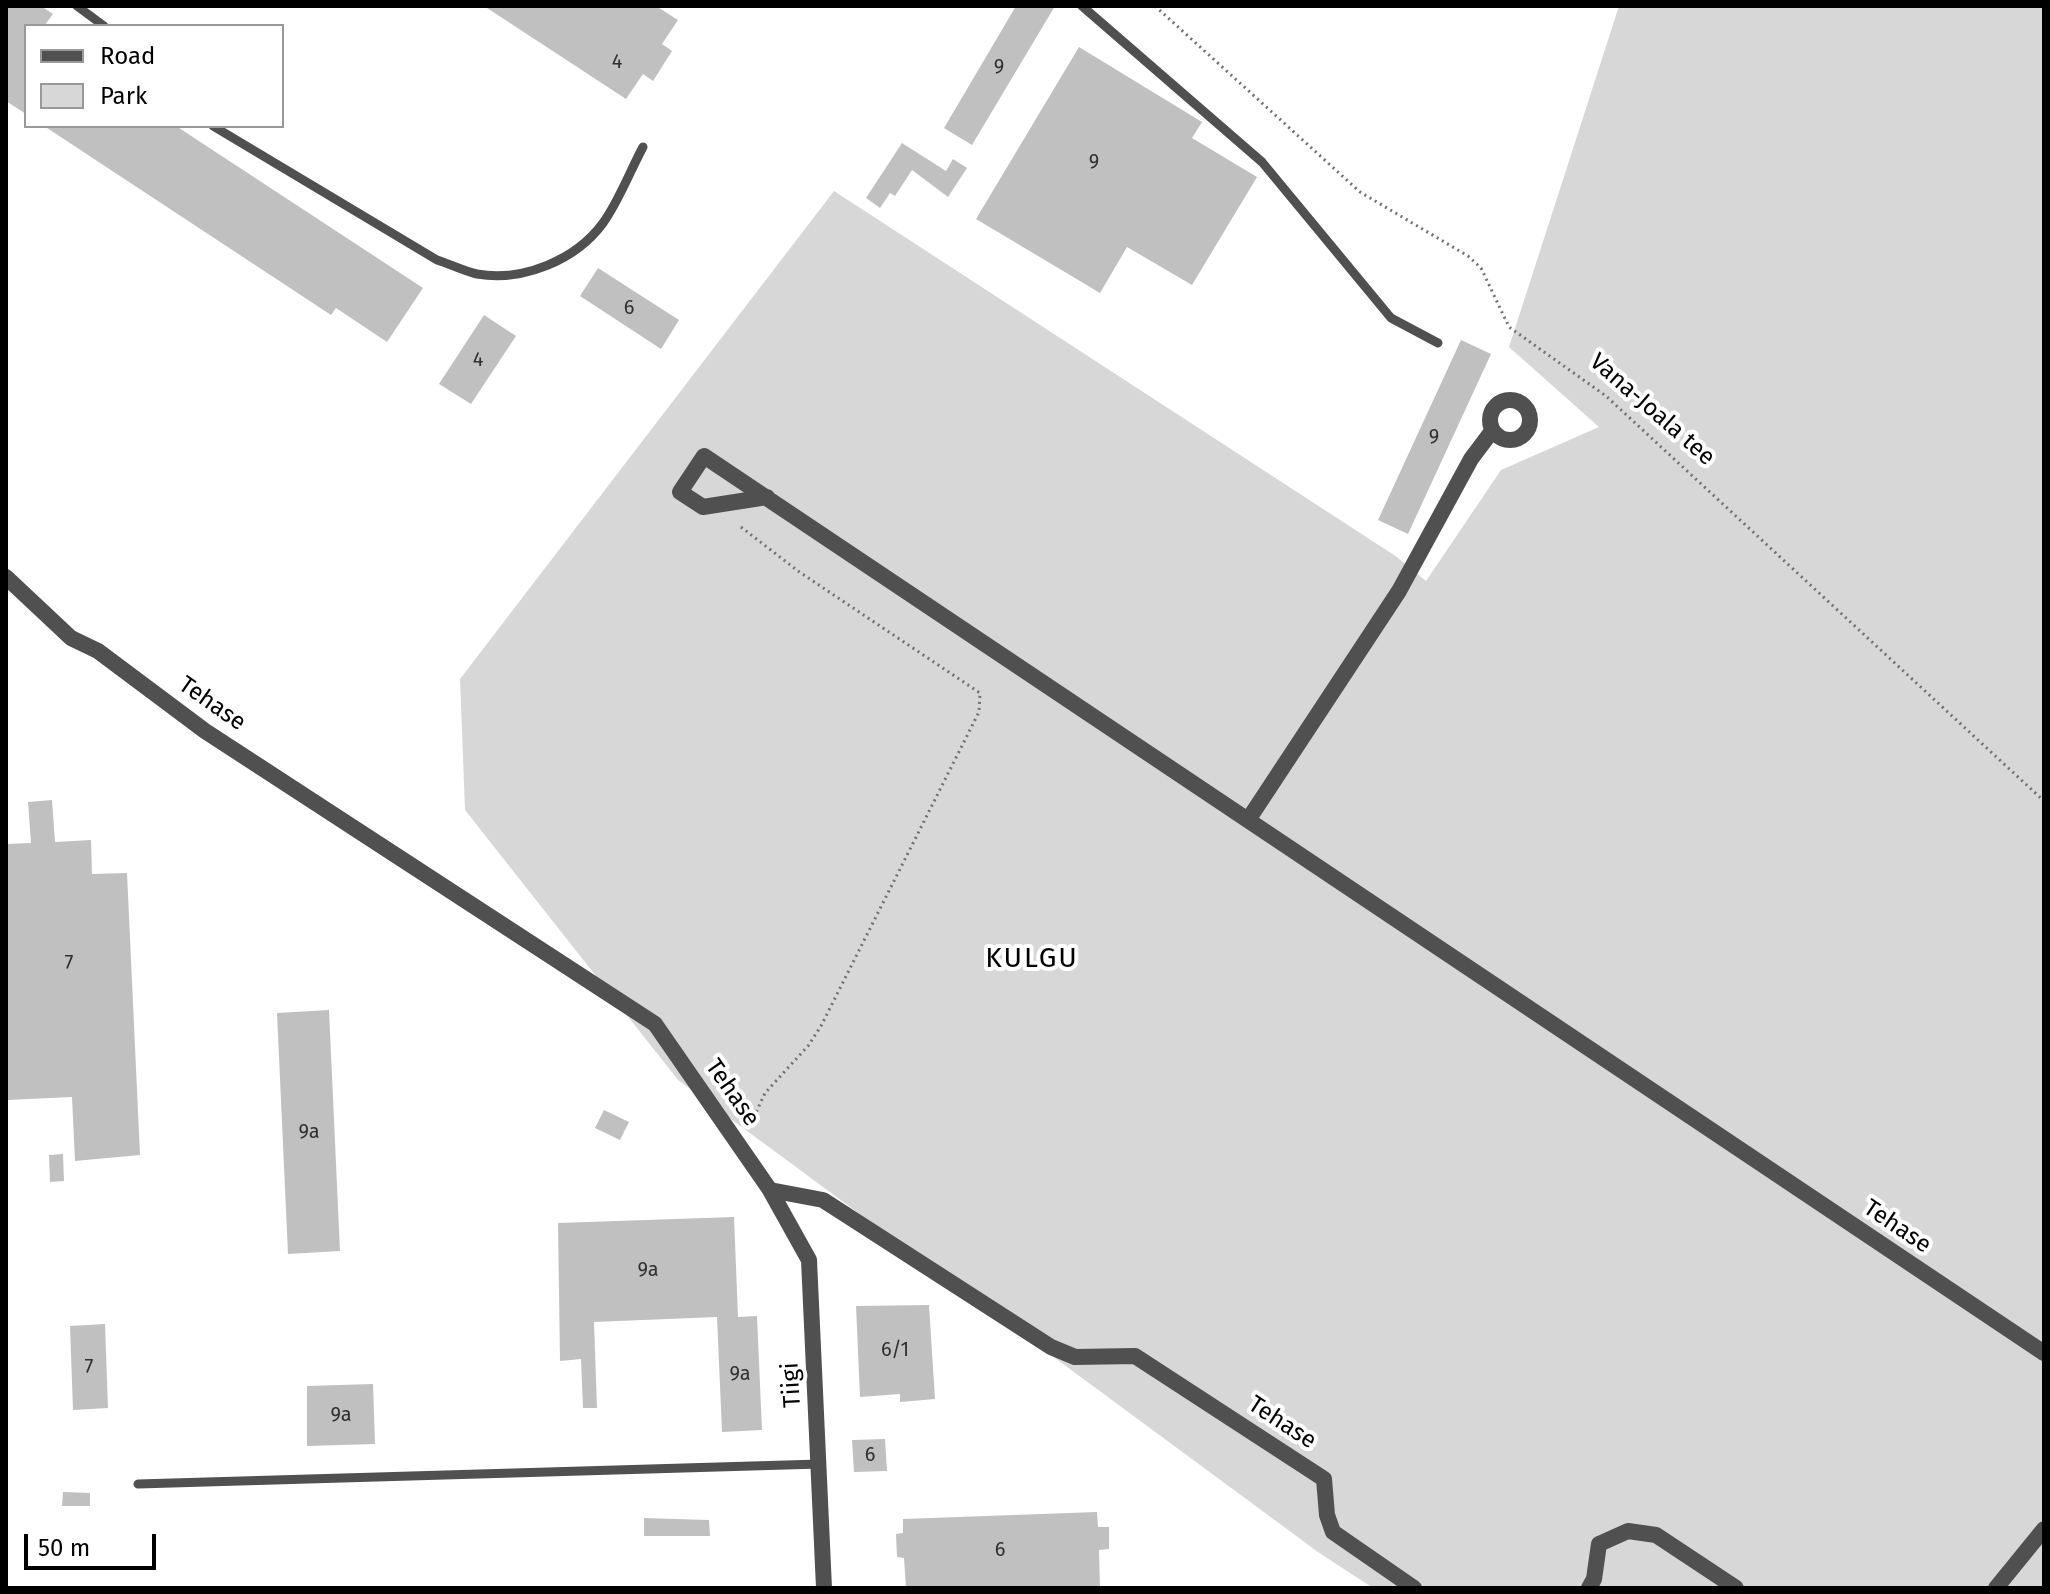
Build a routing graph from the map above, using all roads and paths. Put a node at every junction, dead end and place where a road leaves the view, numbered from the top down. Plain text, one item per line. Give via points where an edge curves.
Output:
1 (77, 6) edge
2 (1082, 6) edge
3 (1155, 6) edge
4 (101, 24) edge
5 (216, 128) edge
6 (643, 147) dead end
7 (1438, 343) dead end
8 (1492, 431) dead end
9 (767, 497) junction
10 (741, 527) dead end
11 (6, 577) edge
12 (2044, 801) edge
13 (1248, 820) junction
14 (748, 1158) junction
15 (770, 1190) junction
16 (2044, 1353) edge
17 (820, 1464) junction
18 (138, 1484) dead end
19 (2044, 1529) edge
20 (824, 1588) edge
21 (1414, 1588) edge
22 (1589, 1588) edge
23 (1736, 1588) edge
24 (1996, 1588) edge

1 - 4 lane
2 - 7 lane via 1262,162 1391,318
3 - 12 path, Vana-Joala tee via 1360,192 1468,256 1481,268 1509,327 1606,396
5 - 6 lane via 437,260 476,274 531,270 571,255 604,222
8 - 13 street via 1471,459 1399,591
9 - 9 street, Tehase via 704,456 680,492 703,507
9 - 13 street, Tehase
10 - 14 path via 980,693 979,712 821,1026 765,1093 748,1131
11 - 14 street, Tehase via 71,638 98,651 205,731 655,1024
13 - 16 street, Tehase
14 - 15 street, Tehase
15 - 17 street, Tiigi via 809,1260
15 - 21 street, Tehase via 823,1200 1051,1347 1075,1357 1135,1356 1324,1479 1333,1532
17 - 18 lane
17 - 20 street, Tiigi
19 - 24 street
22 - 23 street via 1599,1544 1628,1531 1656,1535

